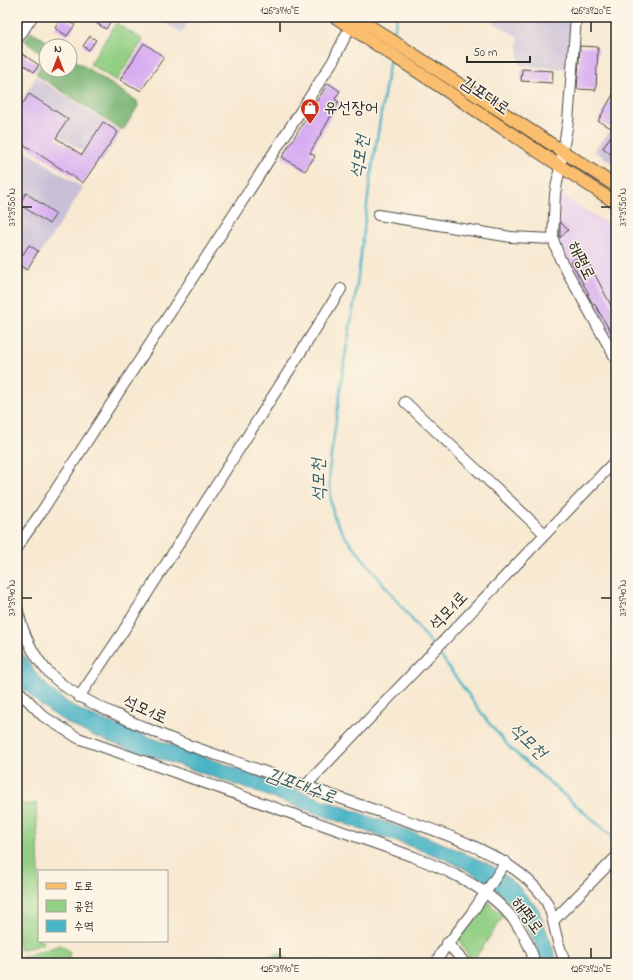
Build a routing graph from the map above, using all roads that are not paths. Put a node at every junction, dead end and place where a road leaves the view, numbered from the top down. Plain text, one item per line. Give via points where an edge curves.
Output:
1 (32, 17) edge
2 (335, 17) edge
3 (576, 17) edge
4 (353, 22) edge
5 (366, 30) junction
6 (17, 40) edge
7 (564, 152) junction
8 (561, 168) junction
9 (616, 186) edge
10 (601, 194) junction
11 (616, 194) edge
12 (616, 204) edge
13 (378, 215) dead end
14 (553, 239) junction
15 (341, 289) dead end
16 (616, 359) edge
17 (405, 402) dead end
18 (616, 460) edge
19 (545, 534) junction
20 (17, 547) edge
21 (17, 607) edge
22 (17, 689) edge
23 (79, 697) junction
24 (306, 785) junction
25 (616, 857) edge
26 (504, 865) junction
27 (485, 891) junction
28 (554, 920) junction
29 (447, 944) junction
30 (436, 963) edge
31 (465, 963) edge
32 (535, 963) edge
33 (565, 963) edge

1 - 6 lane
2 - 4 main road, 김포대로
3 - 7 lane, 해평로
4 - 5 main road, 김포대로
4 - 20 lane via 333,61
5 - 7 main road, 김포대로 via 413,52
5 - 8 main road, 김포대로 via 413,68
7 - 8 lane, 해평로
7 - 9 main road, 김포대로
8 - 10 main road, 김포대로
8 - 14 lane, 해평로 via 555,194
10 - 11 main road via 607,188
10 - 12 main road, 김포대로
13 - 14 lane via 511,237
14 - 16 lane, 해평로 via 560,259
15 - 23 lane
17 - 19 lane
18 - 19 lane, 석모1로
19 - 24 lane, 석모1로
21 - 23 lane, 석모1로 via 25,636 39,662 56,681
22 - 27 lane, 해평로 via 44,716 78,738 414,857 462,877
23 - 24 lane, 석모1로 via 185,744
24 - 26 lane, 석모1로 via 496,856
25 - 28 lane
26 - 27 lane
26 - 28 lane, 석모1로 via 526,877 547,904
27 - 29 lane via 471,914
27 - 32 lane, 해평로 via 518,925 529,943
28 - 33 lane, 석모1로
29 - 30 lane
29 - 31 lane

